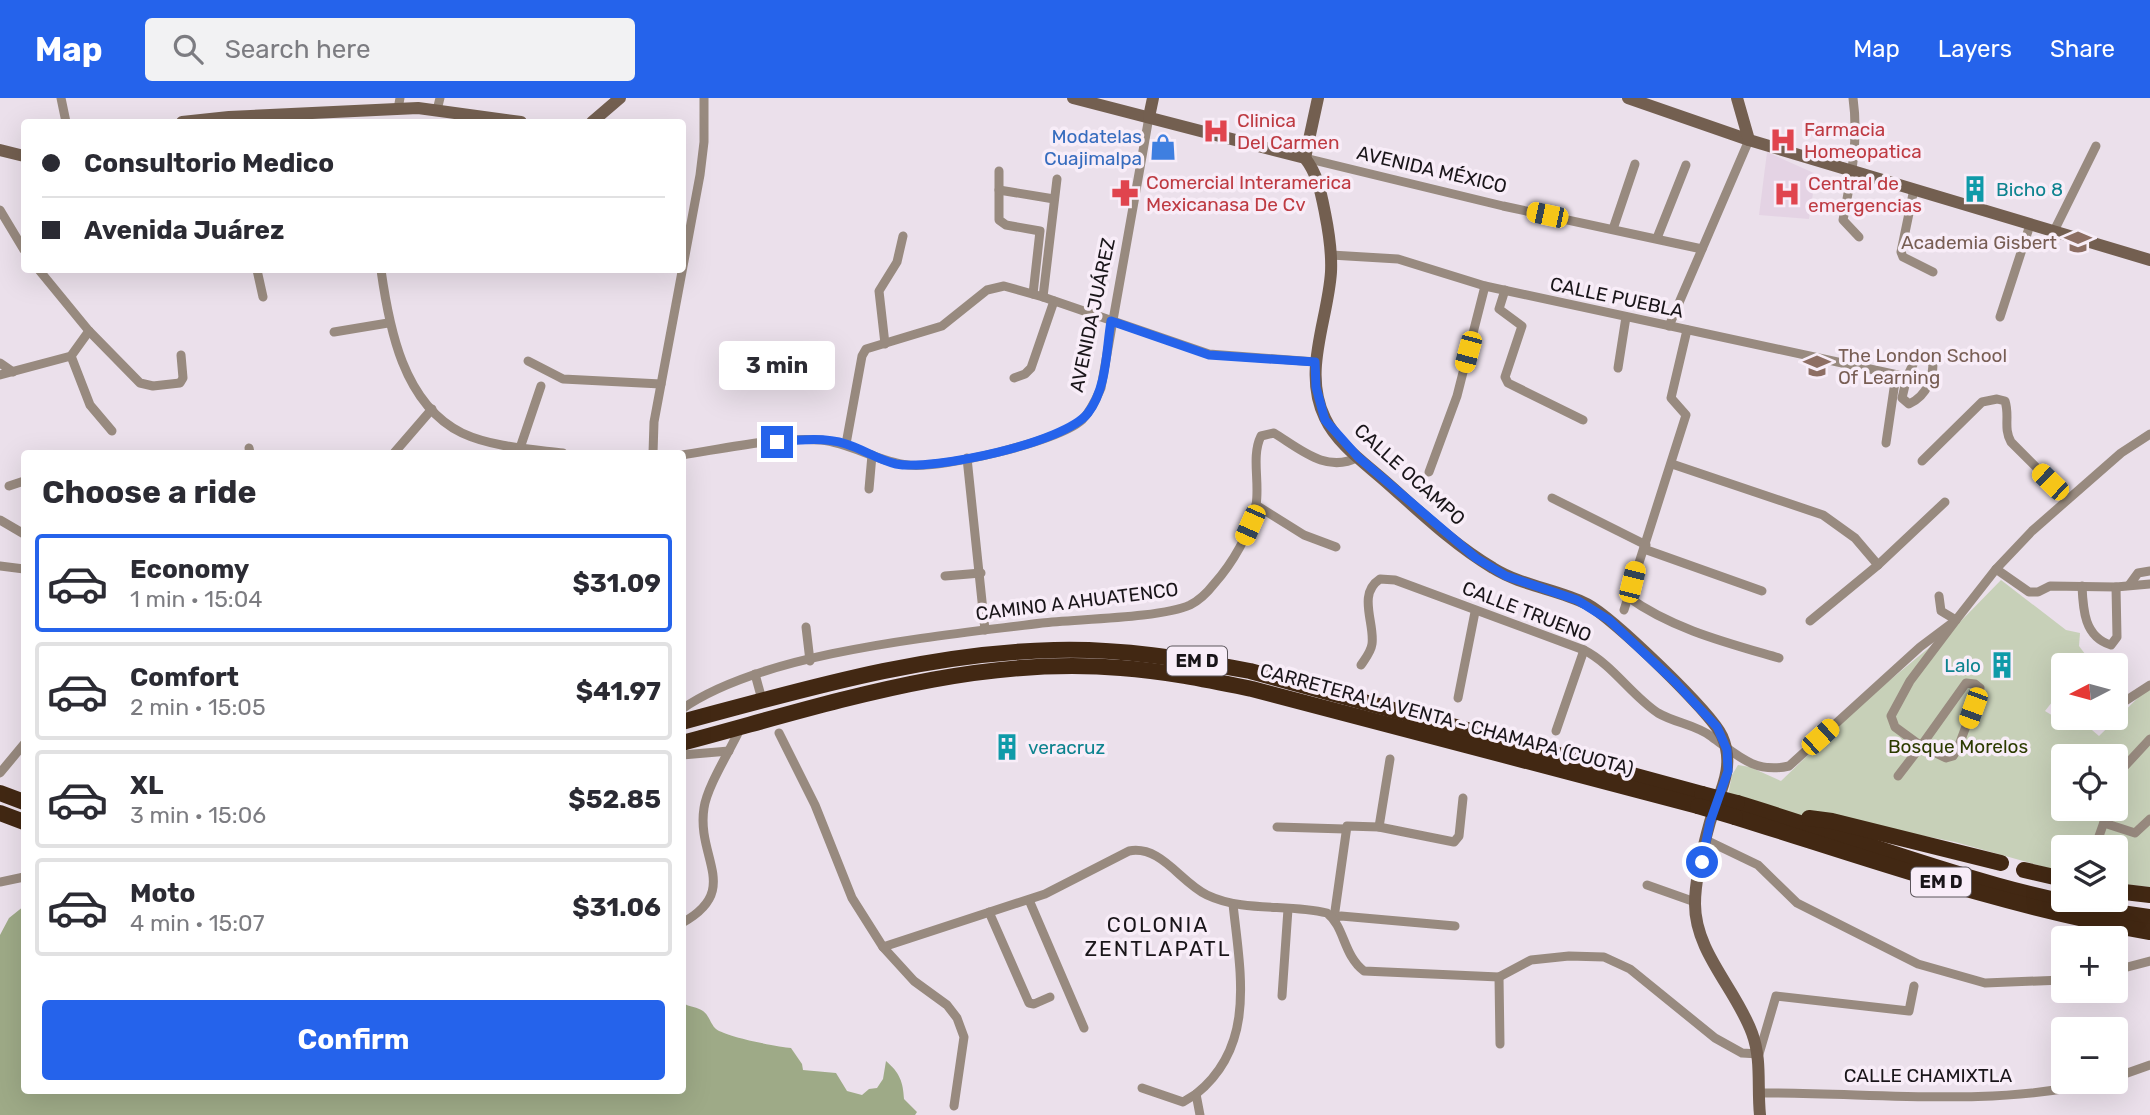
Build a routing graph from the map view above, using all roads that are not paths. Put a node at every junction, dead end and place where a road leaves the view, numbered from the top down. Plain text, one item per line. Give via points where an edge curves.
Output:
1 (61, 98) edge
2 (620, 98) edge
3 (704, 98) edge
4 (1073, 98) edge
5 (1153, 98) edge
6 (1318, 98) edge
7 (1628, 98) edge
8 (1737, 98) edge
9 (1853, 98) edge
10 (399, 103) edge
11 (419, 103) edge
12 (439, 104) edge
13 (350, 117) edge
14 (1149, 117) junction
15 (65, 119) edge
16 (269, 119) edge
17 (507, 119) edge
18 (596, 119) edge
19 (1749, 140) junction
20 (2096, 146) dead end
21 (0, 150) edge
22 (21, 155) edge
23 (1305, 158) junction
24 (1634, 164) dead end
25 (1686, 165) dead end
26 (999, 171) dead end
27 (1853, 171) junction
28 (1057, 179) dead end
29 (1914, 189) junction
30 (999, 190) junction
31 (1054, 199) junction
32 (0, 210) edge
33 (2030, 225) junction
34 (1613, 229) junction
35 (2053, 231) junction
36 (903, 236) dead end
37 (1859, 237) dead end
38 (1657, 238) junction
39 (21, 245) edge
40 (1702, 249) junction
41 (686, 250) edge
42 (1331, 255) junction
43 (2150, 260) edge
44 (1933, 272) dead end
45 (41, 273) edge
46 (258, 273) edge
47 (381, 273) edge
48 (682, 273) edge
49 (1485, 286) junction
50 (1505, 290) junction
51 (1033, 294) junction
52 (1043, 296) junction
53 (263, 297) dead end
54 (1054, 301) junction
55 (1626, 317) junction
56 (2000, 317) dead end
57 (1111, 321) junction
58 (388, 323) junction
59 (1670, 326) junction
60 (1688, 330) junction
61 (89, 331) junction
62 (334, 332) dead end
63 (885, 344) junction
64 (181, 355) dead end
65 (71, 356) junction
66 (528, 361) dead end
67 (1315, 362) junction
68 (0, 363) edge
69 (1618, 368) dead end
70 (13, 372) junction
71 (0, 375) edge
72 (1896, 375) junction
73 (1908, 377) junction
74 (1014, 378) dead end
75 (661, 383) junction
76 (541, 386) dead end
77 (432, 409) junction
78 (1583, 420) dead end
79 (113, 431) dead end
80 (2150, 433) edge
81 (1886, 443) dead end
82 (846, 444) junction
83 (520, 448) junction
84 (397, 450) edge
85 (537, 450) edge
86 (653, 450) edge
87 (686, 454) edge
88 (872, 455) junction
89 (1358, 457) junction
90 (967, 458) junction
91 (1922, 461) dead end
92 (1672, 464) junction
93 (1429, 472) dead end
94 (21, 482) edge
95 (9, 486) dead end
96 (869, 489) dead end
97 (1552, 498) dead end
98 (2068, 499) junction
99 (1945, 502) dead end
100 (1256, 505) junction
101 (0, 520) edge
102 (21, 532) edge
103 (1336, 547) dead end
104 (1645, 547) junction
105 (1878, 565) junction
106 (0, 566) edge
107 (21, 569) edge
108 (1996, 569) junction
109 (2150, 571) edge
110 (981, 573) junction
111 (945, 576) dead end
112 (2130, 584) junction
113 (2150, 584) edge
114 (2082, 586) junction
115 (2116, 587) junction
116 (1762, 591) dead end
117 (1939, 596) dead end
118 (1628, 597) junction
119 (1625, 611) dead end
120 (1475, 612) junction
121 (1956, 620) junction
122 (1810, 621) dead end
123 (806, 627) dead end
124 (985, 630) junction
125 (1584, 650) junction
126 (1779, 659) dead end
127 (810, 661) junction
128 (1361, 665) dead end
129 (755, 674) junction
130 (2150, 685) edge
131 (757, 694) dead end
132 (1458, 698) dead end
133 (2128, 700) edge
134 (686, 707) edge
135 (686, 721) edge
136 (1556, 731) dead end
137 (738, 733) dead end
138 (779, 733) dead end
139 (2150, 739) edge
140 (686, 742) edge
141 (1920, 746) junction
142 (21, 748) edge
143 (1727, 750) junction
144 (729, 751) junction
145 (686, 755) edge
146 (1390, 759) dead end
147 (2128, 762) edge
148 (0, 773) edge
149 (1898, 776) dead end
150 (0, 793) edge
151 (1463, 798) dead end
152 (1700, 800) junction
153 (21, 801) edge
154 (1736, 810) junction
155 (0, 813) edge
156 (1777, 815) junction
157 (2150, 819) edge
158 (21, 821) edge
159 (2104, 823) joint
160 (1277, 827) dead end
161 (1379, 827) junction
162 (1345, 829) junction
163 (2100, 835) edge
164 (1706, 840) junction
165 (2001, 863) dead end
166 (2024, 870) dead end
167 (2051, 876) edge
168 (21, 878) edge
169 (0, 882) edge
170 (1647, 886) dead end
171 (2128, 892) edge
172 (2150, 895) edge
173 (1029, 900) junction
174 (1695, 902) junction
175 (1233, 904) junction
176 (1288, 909) junction
177 (989, 912) junction
178 (2150, 917) edge
179 (1334, 918) junction
180 (686, 921) edge
181 (1455, 926) dead end
182 (2150, 932) edge
183 (883, 947) junction
184 (2150, 961) edge
185 (2128, 967) edge
186 (1499, 977) junction
187 (2051, 980) edge
188 (1914, 986) dead end
189 (1282, 996) dead end
190 (1050, 997) dead end
191 (1084, 1028) dead end
192 (1500, 1044) dead end
193 (1759, 1054) junction
194 (2150, 1065) edge
195 (2128, 1073) edge
196 (1142, 1088) dead end
197 (2051, 1090) edge
198 (1758, 1093) junction
199 (1196, 1094) junction
200 (954, 1106) dead end
201 (1200, 1115) edge
202 (1760, 1115) edge

1 - 15 street
2 - 18 main road
3 - 41 street via 704,142
4 - 14 main road, AVENIDA MÉXICO
5 - 14 main road, AVENIDA JUÁREZ
6 - 23 main road
7 - 19 main road
8 - 19 main road
9 - 27 street
10 - 11 main road
10 - 13 main road
11 - 12 main road
12 - 17 main road
13 - 16 main road
14 - 23 main road, AVENIDA MÉXICO
14 - 57 street, AVENIDA JUÁREZ
19 - 27 main road
19 - 40 street
20 - 35 street
21 - 22 main road
23 - 34 street, AVENIDA MÉXICO
23 - 42 main road, CALLE OCAMPO via 1318,182
24 - 34 street
25 - 38 street
26 - 30 street
27 - 29 main road
27 - 37 street via 1843,220
28 - 31 street
29 - 33 main road
29 - 44 street via 1900,252
30 - 31 street
30 - 51 street via 997,216 1002,224 1040,232
31 - 52 street
32 - 39 street
33 - 35 main road
33 - 56 street
34 - 38 street, AVENIDA MÉXICO
35 - 43 main road
36 - 63 street via 897,262 878,291
38 - 40 street, AVENIDA MÉXICO
40 - 59 street
42 - 49 street, CALLE PUEBLA via 1398,258
42 - 67 main road, CALLE OCAMPO
45 - 61 street
46 - 53 street
47 - 58 street
48 - 75 street
49 - 50 street, CALLE PUEBLA
49 - 93 street via 1457,396
50 - 55 street, CALLE PUEBLA
50 - 78 street via 1499,309 1522,326 1505,377 1508,383
51 - 52 street
51 - 63 street via 1004,286 987,290 942,326
52 - 54 street
54 - 57 street
54 - 74 street via 1031,368
55 - 59 street, CALLE PUEBLA
55 - 69 street
57 - 67 street via 1209,355
57 - 90 street, AVENIDA JUÁREZ via 1101,388 1081,421 1047,438
58 - 62 street
58 - 77 street via 417,392
59 - 60 street, CALLE PUEBLA
60 - 72 street, CALLE PUEBLA
60 - 92 street via 1671,394 1686,415
61 - 64 street via 148,386 183,381
61 - 65 street
63 - 82 street via 870,346 862,356
65 - 70 street
65 - 79 street via 90,405
66 - 75 street via 563,379
67 - 89 main road, CALLE OCAMPO via 1325,420
68 - 70 street
70 - 71 street
72 - 73 street, CALLE PUEBLA
72 - 81 street
73 - 73 street via 1902,398 1909,404 1922,395 1931,380 1931,355 1918,355
75 - 86 street
76 - 83 street
77 - 83 street via 463,433
77 - 84 street
80 - 98 street
82 - 87 street, AVENIDA JUÁREZ via 801,440
82 - 88 street, AVENIDA JUÁREZ
83 - 85 street
88 - 90 street, AVENIDA JUÁREZ via 912,466
88 - 96 street
89 - 100 street, CAMINO A AHUATENCO via 1333,464 1313,458 1274,433 1265,433 1257,448
89 - 143 main road, CALLE OCAMPO via 1476,558 1506,576 1577,600 1609,620 1709,717
90 - 110 street
91 - 98 street via 1982,402 1997,398 2005,401 2006,434 2016,449
92 - 104 street
92 - 105 street via 1823,515 1855,538
94 - 95 street
97 - 104 street
98 - 108 street
99 - 105 street
100 - 103 street via 1304,536
100 - 124 street, CAMINO A AHUATENCO via 1244,538 1216,582 1189,605
101 - 102 street
104 - 116 street
104 - 118 street
105 - 122 street
106 - 107 street
108 - 114 street via 2029,592 2050,586
108 - 121 street
109 - 112 street via 2138,573
110 - 111 street
110 - 124 street
112 - 113 street
112 - 115 street
114 - 115 street
114 - 115 street via 2085,623 2112,645 2117,637
117 - 121 street via 1941,611
118 - 119 street
118 - 126 street via 1650,614
120 - 125 street, CALLE TRUENO
120 - 128 street, CALLE TRUENO via 1395,580 1380,579 1368,596 1372,643
120 - 132 street
121 - 141 street via 1910,681 1891,716 1895,727
121 - 143 street, CALLE TRUENO via 1789,765 1761,767
123 - 127 street
124 - 127 street, CAMINO A AHUATENCO
125 - 136 street
125 - 143 street, CALLE TRUENO via 1657,712 1701,730
127 - 129 street, CAMINO A AHUATENCO
129 - 131 street
129 - 134 street, CAMINO A AHUATENCO
130 - 133 street
135 - 152 highway, CARRETERA LA VENTA - CHAMAPA (CUOTA) / EM D via 893,668 1005,652 1104,651 1263,674
137 - 144 street
138 - 183 street via 815,805 852,898
139 - 147 street
140 - 152 highway, CARRETERA LA VENTA - CHAMAPA (CUOTA) / EM D via 941,678 1018,668 1118,667 1252,689
141 - 141 street via 1966,683 1980,688 1953,756 1946,758
141 - 149 street
142 - 148 street
143 - 164 main road via 1728,771
144 - 145 street
144 - 180 street via 704,806 703,836 714,873 714,893 707,908
146 - 161 street
150 - 153 highway
151 - 161 street via 1459,836 1454,842
152 - 154 highway, CARRETERA LA VENTA - CHAMAPA (CUOTA) / EM D, bridge
154 - 156 highway, CARRETERA LA VENTA - CHAMAPA (CUOTA) / EM D
154 - 182 highway, CARRETERA LA VENTA - CHAMAPA (CUOTA) / EM D via 1973,892 2071,919
155 - 158 highway
156 - 165 highway via 1832,821
156 - 178 highway, CARRETERA LA VENTA - CHAMAPA (CUOTA) / EM D via 1998,885 2081,907
157 - 159 street via 2135,833
159 - 163 street
160 - 162 street
161 - 162 street via 1350,825
162 - 179 street
164 - 174 main road
164 - 187 street via 1758,865 1797,902 1918,964 1985,983
166 - 167 highway
168 - 169 street
170 - 174 street
171 - 172 highway
173 - 175 street via 1129,851 1144,849 1191,886
173 - 177 street
173 - 191 street
174 - 193 main road via 1701,937 1741,1009
175 - 176 street
175 - 199 street via 1241,995 1237,1039 1215,1075
176 - 179 street via 1319,911
176 - 189 street
177 - 183 street
177 - 190 street via 1029,1003
179 - 181 street
179 - 186 street via 1346,949 1364,971
183 - 200 street via 957,1018 964,1037
184 - 185 street
186 - 192 street
186 - 193 street via 1524,962 1542,958 1598,956 1613,960 1715,1038 1742,1053
188 - 193 street via 1909,1011 1776,996
193 - 198 main road
194 - 195 street
196 - 199 street via 1183,1102
197 - 198 street, CALLE CHAMIXTLA via 1953,1097
198 - 202 main road
199 - 201 street

